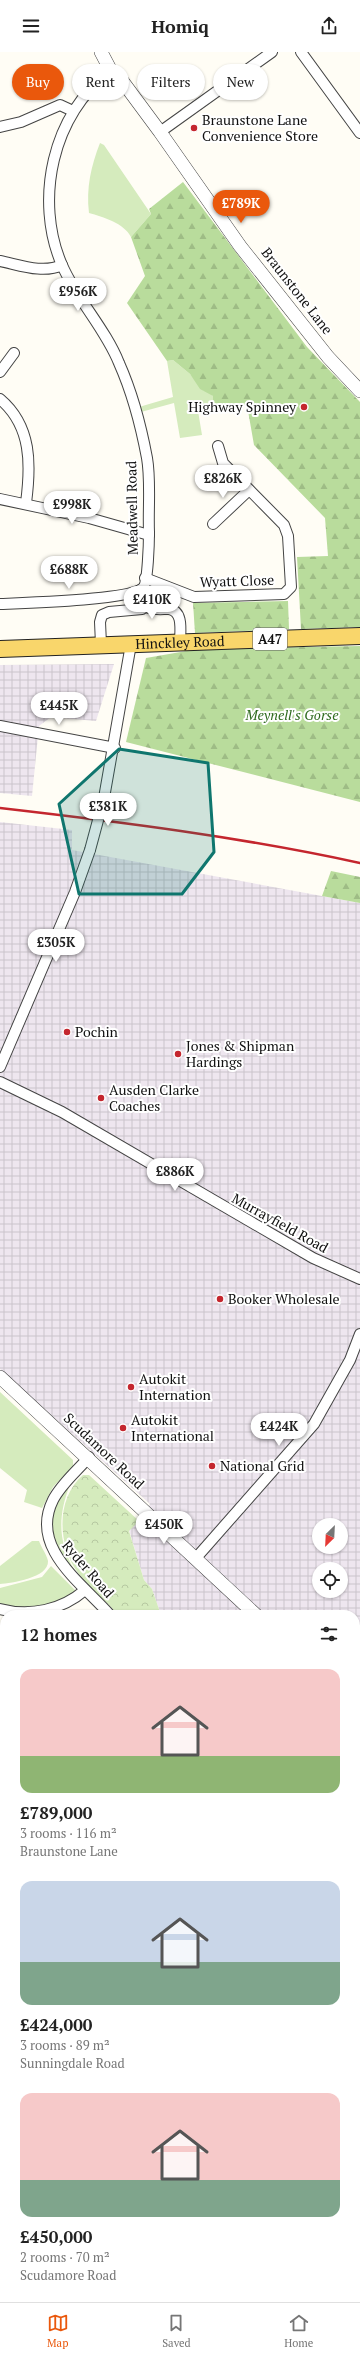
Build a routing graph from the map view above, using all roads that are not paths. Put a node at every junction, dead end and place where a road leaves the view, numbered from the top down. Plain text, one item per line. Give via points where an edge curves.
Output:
1 (101, 52) edge
2 (272, 52) edge
3 (301, 52) edge
4 (107, 64) edge
5 (129, 90) edge
6 (82, 100) edge
7 (73, 111) junction
8 (0, 127) edge
9 (160, 132) junction
10 (360, 133) edge
11 (0, 261) edge
12 (62, 265) junction
13 (14, 353) dead end
14 (0, 372) edge
15 (360, 391) edge
16 (0, 399) edge
17 (218, 446) dead end
18 (249, 490) junction
19 (0, 499) edge
20 (26, 503) junction
21 (213, 524) dead end
22 (149, 536) junction
23 (146, 578) junction
24 (140, 590) junction
25 (0, 604) edge
26 (146, 605) junction
27 (360, 636) edge
28 (180, 642) junction
29 (101, 644) junction
30 (131, 644) junction
31 (0, 649) edge
32 (0, 726) edge
33 (115, 748) junction
34 (0, 1067) edge
35 (0, 1082) edge
36 (360, 1279) edge
37 (360, 1334) edge
38 (0, 1377) edge
39 (89, 1457) junction
40 (196, 1558) junction
41 (85, 1590) junction
42 (45, 1610) edge
43 (105, 1610) edge
44 (251, 1610) edge

1 - 4 street, Braunstone Lane
2 - 9 street
3 - 10 street
5 - 9 street, Braunstone Lane
6 - 7 street, Meadwell Road
7 - 8 street via 60,105 21,122
7 - 12 street, Meadwell Road via 56,149 50,186 50,222 54,244
9 - 15 street, Braunstone Lane via 240,246 328,357
11 - 12 street via 45,270 53,270
12 - 22 street, Meadwell Road via 119,362 135,407 147,459
13 - 14 street
16 - 20 street via 18,422 26,438 30,472
17 - 18 street, Wyatt Close via 223,463
18 - 21 street
18 - 23 street, Wyatt Close via 284,525 288,536 291,587 288,592 194,597
19 - 20 street
20 - 22 street
22 - 23 street, Meadwell Road
23 - 24 street, Meadwell Road via 145,586
24 - 25 street via 94,600
24 - 26 street
26 - 28 street via 153,609 170,609 178,614
26 - 29 street via 142,609 102,615
27 - 28 main road, Hinckley Road / A47
28 - 30 main road, Hinckley Road / A47
29 - 30 main road, Hinckley Road / A47
29 - 31 main road, Hinckley Road / A47
30 - 33 street
32 - 33 street
33 - 34 street, bridge via 90,850 75,892
35 - 36 street, Murrayfield Road via 62,1112 313,1258
37 - 40 street via 350,1360 314,1424
38 - 39 street, Scudamore Road
39 - 40 street, Scudamore Road
39 - 41 street, Ryder Road via 53,1500 47,1517 46,1531 55,1554
40 - 44 street, Scudamore Road
41 - 42 street via 73,1600
41 - 43 street, Ryder Road

